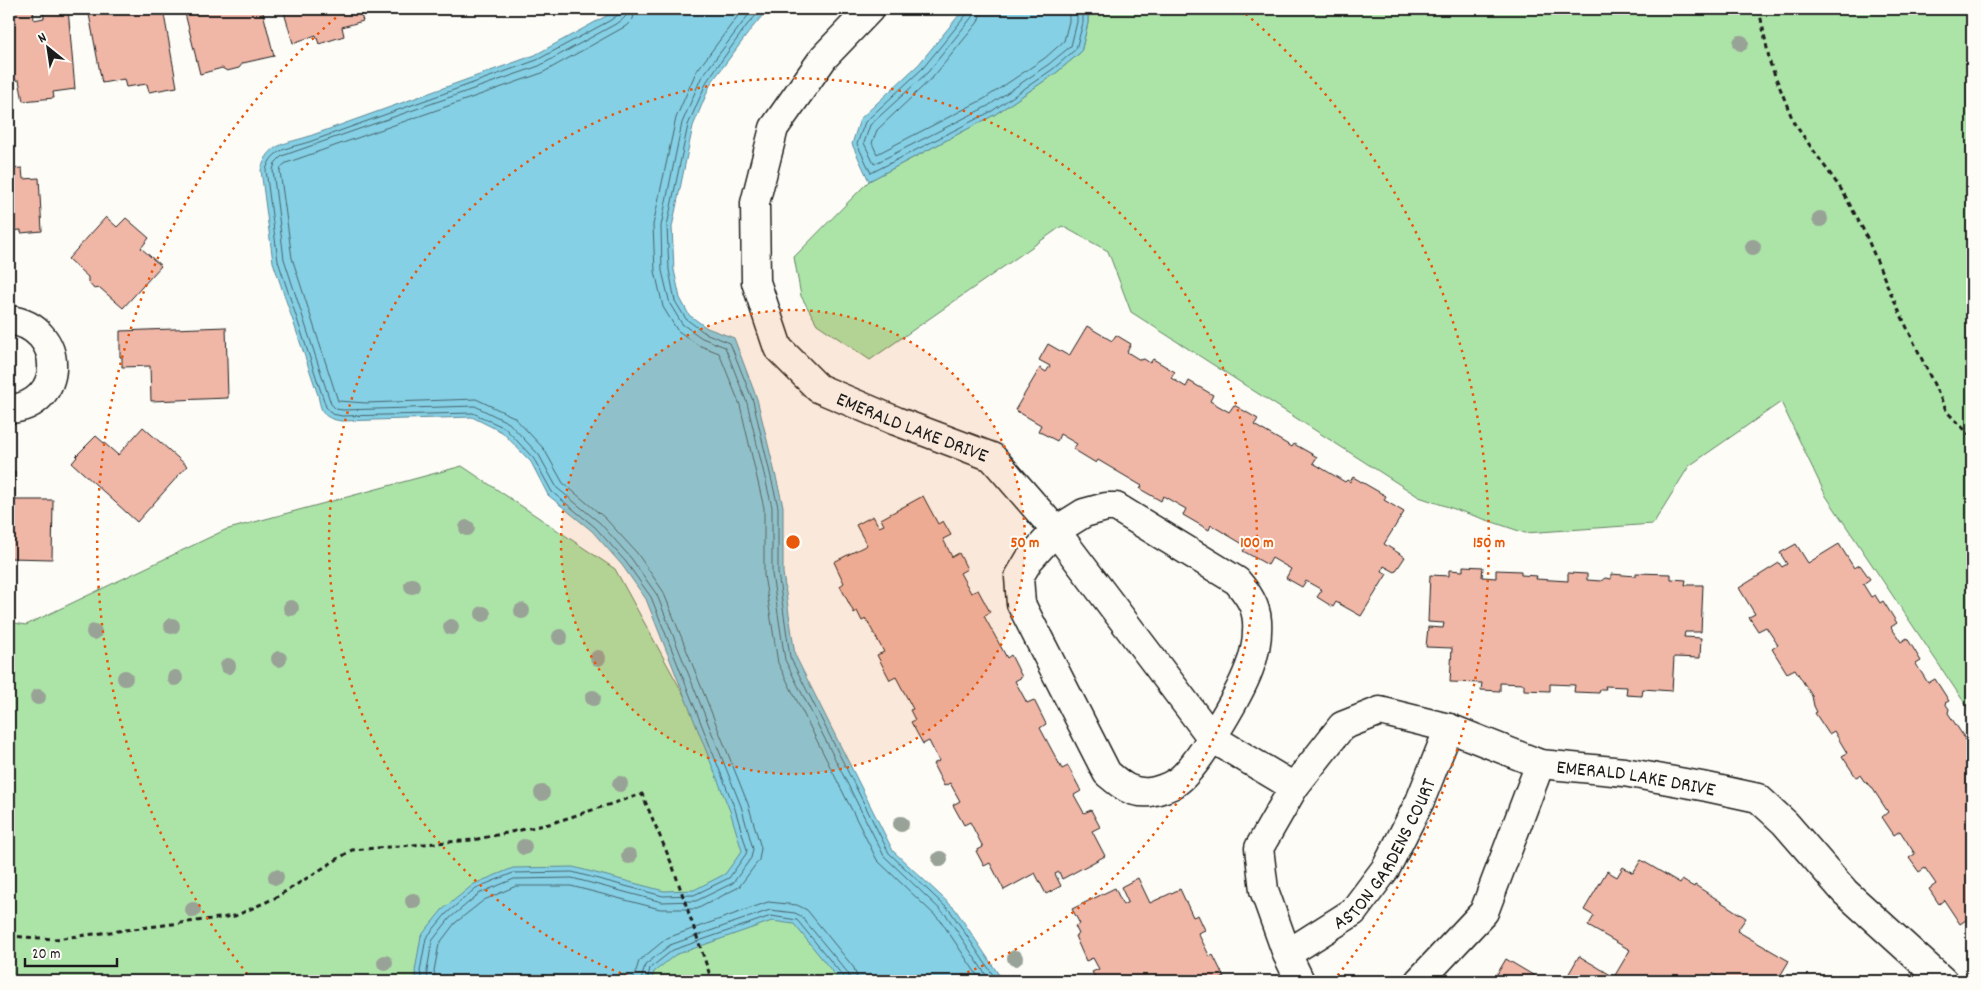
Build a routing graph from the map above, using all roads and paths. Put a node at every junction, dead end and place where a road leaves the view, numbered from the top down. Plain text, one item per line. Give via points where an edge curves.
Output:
1 (870, 9) edge
2 (1759, 9) edge
3 (9, 320) edge
4 (9, 409) edge
5 (1972, 437) edge
6 (1055, 531) junction
7 (1449, 728) junction
8 (1212, 738) junction
9 (1540, 764) junction
10 (1294, 787) junction
11 (9, 936) edge
12 (1287, 954) junction
13 (712, 981) edge
14 (1300, 981) edge
15 (1419, 981) edge
16 (1943, 981) edge

1 - 6 street, EMERALD LAKE DRIVE via 824,57 774,128 755,203 756,282 778,348 818,388 992,457
2 - 5 path via 1770,63 1794,123 1843,192 1865,233 1947,412
3 - 4 street via 33,328 44,338 53,366 43,393 32,403 19,409
6 - 8 street, EMERALD LAKE DRIVE
6 - 8 street via 1084,513 1116,507 1237,581 1250,598 1257,619 1256,644 1249,670
6 - 8 street via 1029,560 1019,577 1021,604 1107,773 1128,790 1150,792 1176,783
7 - 9 street, EMERALD LAKE DRIVE
7 - 10 street, EMERALD LAKE DRIVE via 1380,711 1342,726
7 - 12 street, ASTON GARDENS COURT via 1420,801 1386,868 1353,912
8 - 10 street, EMERALD LAKE DRIVE
9 - 15 street via 1484,912
9 - 16 street, EMERALD LAKE DRIVE via 1624,772 1758,798 1785,823 1845,892
10 - 12 street, EMERALD LAKE DRIVE via 1259,848 1264,890
11 - 13 path via 55,939 235,916 275,898 352,850 472,840 549,824 642,794 673,867
12 - 14 street, EMERALD LAKE DRIVE

